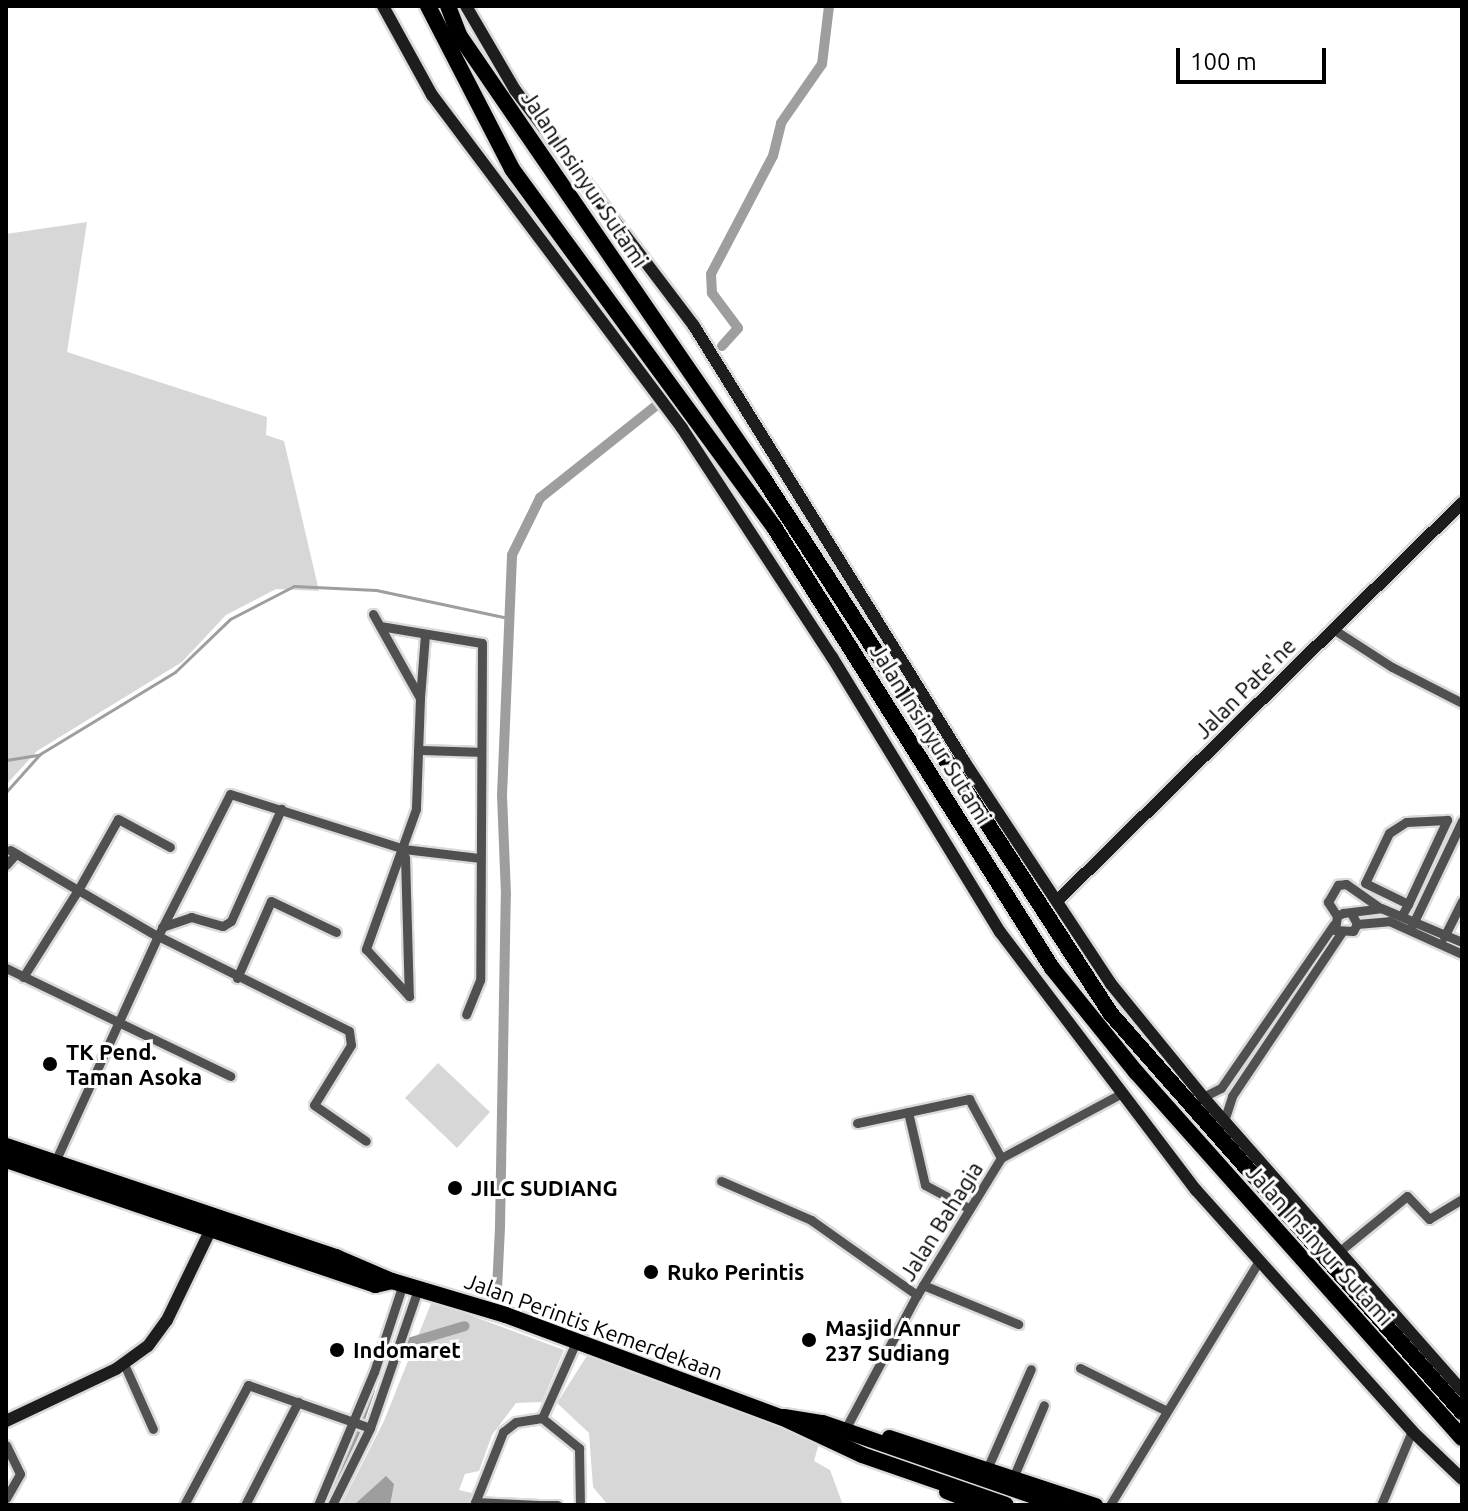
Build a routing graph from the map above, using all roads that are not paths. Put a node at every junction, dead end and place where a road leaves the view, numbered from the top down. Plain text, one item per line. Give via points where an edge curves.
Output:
1 (383, 6) edge
2 (428, 6) edge
3 (448, 6) edge
4 (466, 6) edge
5 (1462, 503) edge
6 (373, 614) dead end
7 (380, 626) junction
8 (1333, 629) junction
9 (425, 634) junction
10 (420, 698) junction
11 (1462, 703) edge
12 (418, 750) junction
13 (480, 752) junction
14 (281, 809) junction
15 (1462, 821) edge
16 (170, 847) dead end
17 (404, 849) junction
18 (480, 858) junction
19 (6, 865) edge
20 (78, 890) junction
21 (1057, 901) junction
22 (1462, 901) edge
23 (1408, 904) junction
24 (1381, 908) junction
25 (1351, 913) junction
26 (1402, 915) junction
27 (1335, 920) junction
28 (1357, 924) junction
29 (1413, 926) junction
30 (336, 932) dead end
31 (159, 933) junction
32 (1341, 933) junction
33 (1445, 934) junction
34 (1462, 942) edge
35 (1441, 945) junction
36 (1462, 954) edge
37 (7, 969) edge
38 (23, 977) junction
39 (237, 978) junction
40 (466, 1014) dead end
41 (117, 1021) junction
42 (230, 1076) dead end
43 (1221, 1088) junction
44 (1122, 1093) junction
45 (1232, 1096) junction
46 (1203, 1097) junction
47 (908, 1112) junction
48 (1224, 1121) junction
49 (857, 1123) dead end
50 (366, 1141) dead end
51 (6, 1146) edge
52 (1001, 1158) junction
53 (6, 1160) edge
54 (54, 1164) junction
55 (721, 1181) dead end
56 (1462, 1199) edge
57 (968, 1208) junction
58 (214, 1224) junction
59 (1341, 1250) junction
60 (1259, 1261) junction
61 (405, 1285) junction
62 (923, 1285) junction
63 (917, 1295) junction
64 (1018, 1324) dead end
65 (576, 1342) junction
66 (124, 1364) junction
67 (1080, 1368) dead end
68 (1031, 1369) dead end
69 (1462, 1391) edge
70 (298, 1402) junction
71 (1044, 1405) dead end
72 (1165, 1410) junction
73 (1462, 1412) edge
74 (542, 1418) junction
75 (6, 1421) edge
76 (355, 1422) junction
77 (848, 1424) junction
78 (370, 1428) junction
79 (153, 1429) dead end
80 (821, 1430) junction
81 (1412, 1431) junction
82 (1462, 1438) edge
83 (6, 1445) edge
84 (987, 1469) junction
85 (1013, 1478) junction
86 (1462, 1479) edge
87 (6, 1498) edge
88 (475, 1503) edge
89 (184, 1505) edge
90 (245, 1505) edge
91 (318, 1505) edge
92 (332, 1505) edge
93 (540, 1505) edge
94 (557, 1505) edge
95 (580, 1505) edge
96 (980, 1505) edge
97 (1006, 1505) edge
98 (1060, 1505) edge
99 (1096, 1505) edge
100 (1110, 1505) edge
101 (1381, 1505) edge

1 - 44 street via 432,95 690,440 1000,932
2 - 82 highway, Jalan Insinyur Sutami via 498,148 774,527 1052,968 1164,1104
3 - 73 highway, Jalan Insinyur Sutami via 459,35 763,478 1111,1014
4 - 21 street via 515,90 694,326
5 - 8 street, Jalan Pate'ne
6 - 7 street
7 - 9 street
7 - 10 street
8 - 11 street
8 - 21 street, Jalan Pate'ne
9 - 10 street
9 - 13 street via 482,643
10 - 12 street
12 - 13 street
12 - 17 street via 416,809
13 - 18 street
14 - 17 street
14 - 31 street via 231,921 223,926 191,917
14 - 31 street via 235,794 225,797
15 - 29 street
16 - 20 street via 118,819
17 - 17 street via 366,949 409,996 408,966
17 - 18 street
18 - 40 street via 480,980
19 - 20 street via 13,852
20 - 31 street
20 - 38 street
21 - 46 street via 1111,984
22 - 33 street
23 - 23 street via 1414,890 1447,820 1406,822 1389,833 1365,883
23 - 26 street
24 - 25 street
24 - 26 street
24 - 27 street via 1346,884 1338,885 1328,902
25 - 27 street
25 - 28 street
26 - 29 street
27 - 32 street
27 - 43 street
28 - 29 street via 1378,919
28 - 32 street via 1353,931
29 - 33 street
29 - 35 street
30 - 39 street via 271,901
31 - 39 street
31 - 41 street
32 - 45 street
33 - 34 street
33 - 35 street
35 - 36 street
37 - 38 street
38 - 41 street
39 - 50 street via 349,1031 351,1045 314,1105
41 - 42 street
41 - 54 street
43 - 45 street
43 - 46 street
44 - 52 street, Jalan Bahagia
44 - 60 street
45 - 48 street
46 - 48 street
47 - 49 street
47 - 52 street via 971,1100
47 - 57 street via 925,1185
48 - 59 street
51 - 54 highway, Jalan Perintis Kemerdekaan
52 - 57 street, Jalan Bahagia
53 - 58 highway, Jalan Perintis Kemerdekaan
54 - 58 highway, Jalan Perintis Kemerdekaan
55 - 63 street via 811,1220
56 - 59 street via 1429,1219 1407,1196
57 - 62 street, Jalan Bahagia
58 - 61 highway, Jalan Perintis Kemerdekaan via 336,1257
58 - 66 street via 167,1320 148,1346
59 - 69 street
60 - 72 street
60 - 81 street
61 - 65 highway, Jalan Perintis Kemerdekaan
61 - 76 street
61 - 78 street
62 - 63 street, Jalan Bahagia
62 - 64 street
63 - 77 street, Jalan Bahagia
65 - 74 street
65 - 80 highway, Jalan Perintis Kemerdekaan
66 - 75 street
66 - 79 street
67 - 72 street
68 - 84 street
70 - 76 street
70 - 89 street via 246,1386
70 - 90 street
71 - 85 street
72 - 100 street
74 - 88 street via 516,1422 503,1432
74 - 95 street via 579,1448
76 - 78 street
76 - 91 street
77 - 80 main road, Jalan Perintis Kemerdekaan
77 - 84 main road, Jalan Perintis Kemerdekaan
78 - 92 street
80 - 96 main road, Jalan Perintis Kemerdekaan via 830,1449
80 - 97 highway, Jalan Perintis Kemerdekaan
80 - 98 highway, Jalan Perintis Kemerdekaan
81 - 86 street
81 - 101 street
83 - 87 street via 20,1474
84 - 85 main road, Jalan Perintis Kemerdekaan
85 - 99 main road, Jalan Perintis Kemerdekaan
88 - 93 street
93 - 94 street

